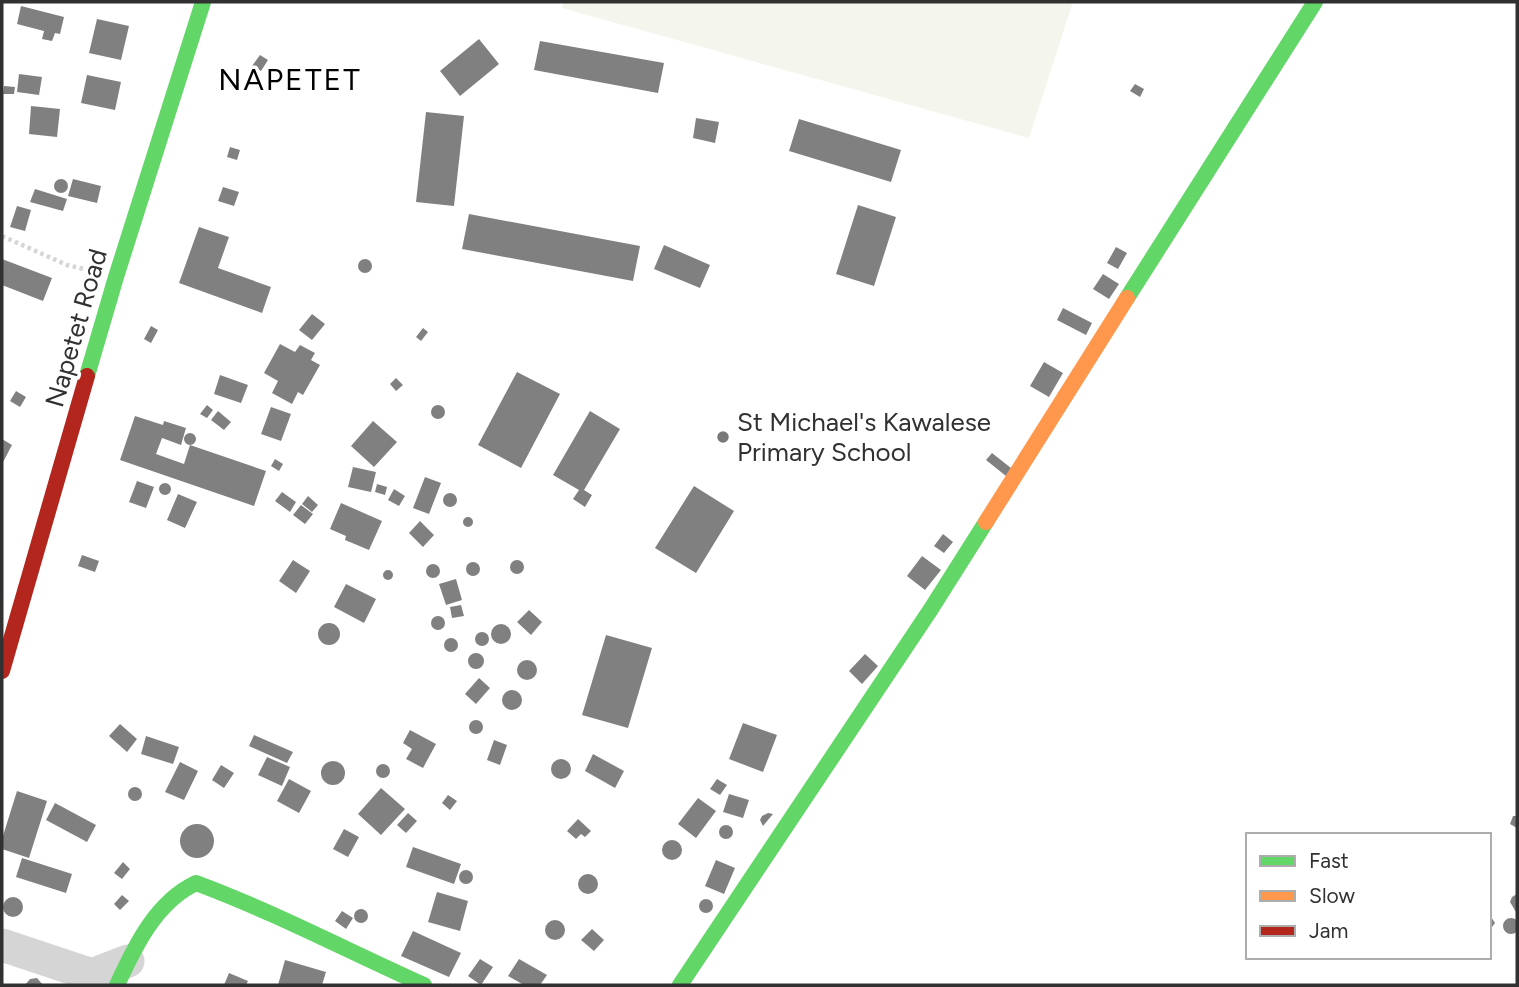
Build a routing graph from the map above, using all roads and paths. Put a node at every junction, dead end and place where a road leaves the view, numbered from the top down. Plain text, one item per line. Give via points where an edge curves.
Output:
1 (203, 2) edge
2 (1315, 2) edge
3 (2, 236) edge
4 (116, 277) junction
5 (2, 671) edge
6 (2, 945) edge
7 (122, 973) edge
8 (424, 985) edge
9 (680, 985) edge

1 - 4 street, Napetet Road
2 - 9 street via 931,609
3 - 4 path via 68,265
4 - 5 street, Napetet Road
6 - 7 street via 92,975
7 - 8 street via 160,912 177,893 196,883 250,903

